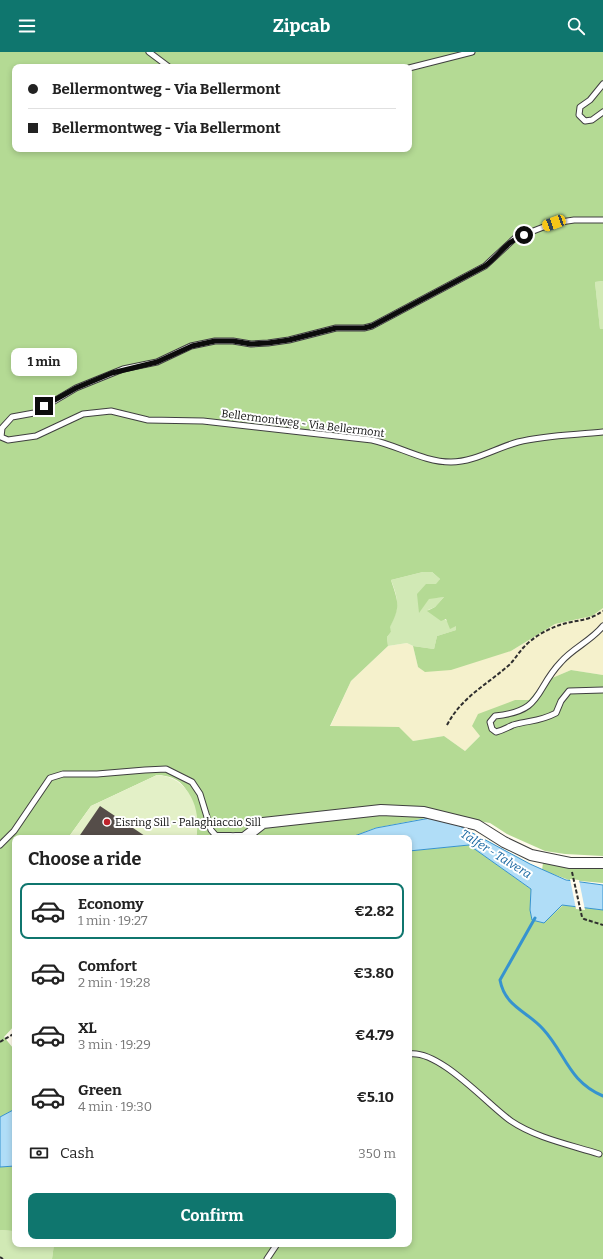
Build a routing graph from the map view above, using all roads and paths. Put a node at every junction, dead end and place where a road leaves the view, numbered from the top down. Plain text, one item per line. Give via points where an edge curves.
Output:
1 (149, 52) edge
2 (472, 52) edge
3 (165, 64) edge
4 (412, 67) edge
5 (603, 84) edge
6 (603, 112) edge
7 (603, 220) edge
8 (603, 432) edge
9 (1, 438) edge
10 (603, 611) edge
11 (603, 626) edge
12 (603, 690) edge
13 (447, 725) dead end
14 (215, 835) edge
15 (248, 835) edge
16 (0, 845) edge
17 (570, 863) junction
18 (603, 863) edge
19 (603, 925) edge
20 (12, 1034) edge
21 (0, 1042) edge
22 (412, 1054) edge
23 (600, 1154) dead end
24 (274, 1247) edge
25 (0, 1256) edge
26 (3, 1259) edge
27 (267, 1259) edge

1 - 3 lane
2 - 4 lane
5 - 6 lane via 590,100 580,107 579,115 585,121 592,120
7 - 9 lane, Bellermontweg - Via Bellermont via 554,223 515,238 485,266 372,326 336,328 289,340 251,344 215,341 192,346 157,362 123,369 76,388 34,413 12,417 2,428
8 - 9 lane, Bellermontweg - Via Bellermont via 519,442 466,460 452,462 437,461 372,440 203,421 148,420 111,411 83,414 36,436 8,440
10 - 13 path via 584,621 558,626 534,638 509,665 470,696
11 - 12 lane via 596,635 561,662 530,706 507,715 495,716 490,722 496,732 543,720 556,713 569,691
14 - 16 lane via 211,830 200,794 192,782 166,769 63,774 50,778 14,831
15 - 17 street via 263,823 381,810 424,812 477,825 524,853
17 - 18 street
17 - 19 path via 584,919
20 - 21 path
22 - 23 lane via 437,1061 512,1122 535,1133
24 - 27 lane
25 - 26 path

